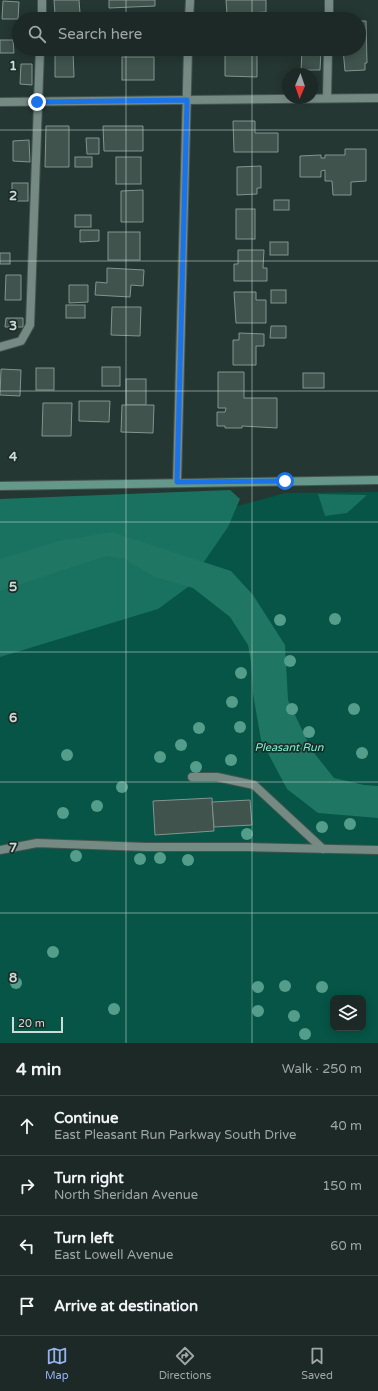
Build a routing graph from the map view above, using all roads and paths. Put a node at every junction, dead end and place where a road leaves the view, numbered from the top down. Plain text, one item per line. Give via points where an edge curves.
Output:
1 (42, 0) edge
2 (190, 0) edge
3 (329, 0) edge
4 (42, 12) edge
5 (189, 12) edge
6 (329, 12) edge
7 (40, 56) edge
8 (188, 56) edge
9 (328, 56) edge
10 (327, 98) junction
11 (378, 98) edge
12 (187, 100) junction
13 (0, 102) edge
14 (37, 102) junction
15 (0, 347) edge
16 (378, 480) edge
17 (177, 482) junction
18 (0, 486) edge
19 (192, 777) dead end
20 (323, 848) junction
21 (0, 850) edge
22 (378, 850) edge

1 - 4 street
2 - 5 street
3 - 6 street
7 - 14 street
8 - 12 street
9 - 10 street
10 - 11 street
10 - 12 street
12 - 14 street
12 - 17 street
13 - 14 street
14 - 15 street via 30,325 21,341
16 - 17 street
17 - 18 street
19 - 20 street via 217,777 254,785
20 - 21 street via 146,847 37,843
20 - 22 street

